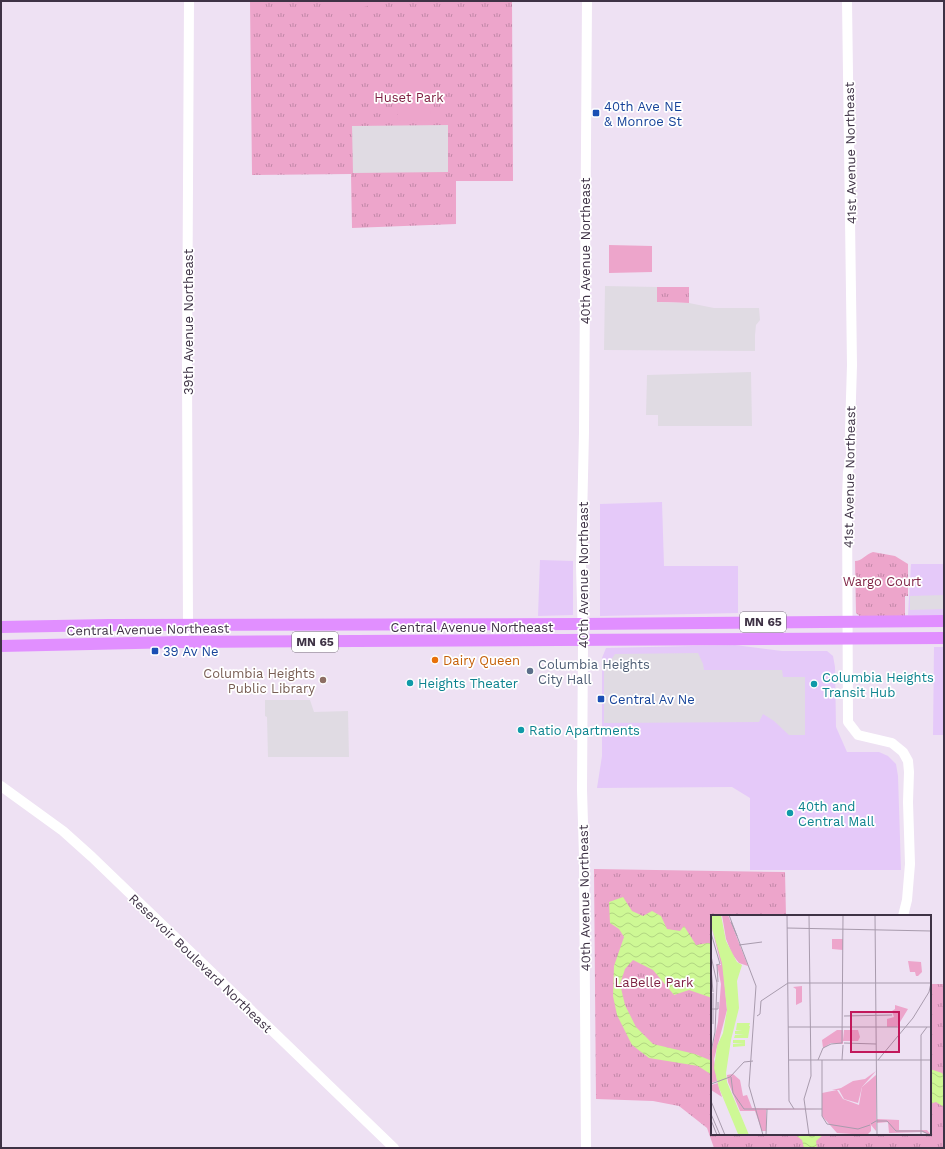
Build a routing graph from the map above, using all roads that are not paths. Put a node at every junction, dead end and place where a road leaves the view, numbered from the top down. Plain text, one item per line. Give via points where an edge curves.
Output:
1 (189, 1) edge
2 (587, 1) edge
3 (848, 1) edge
4 (944, 621) edge
5 (848, 622) junction
6 (583, 624) junction
7 (188, 625) junction
8 (3, 628) edge
9 (944, 638) edge
10 (848, 639) junction
11 (583, 641) junction
12 (180, 642) junction
13 (1, 646) edge
14 (1, 786) edge
15 (903, 915) edge
16 (394, 1148) edge
17 (586, 1148) edge

1 - 7 street, 39th Avenue Northeast
2 - 6 street, 40th Avenue Northeast
3 - 5 street, 41st Avenue Northeast via 852,314 851,455 847,498
4 - 5 main road, Central Avenue Northeast / MN 65
5 - 6 main road, Central Avenue Northeast / MN 65
5 - 10 street, 41st Avenue Northeast
6 - 7 main road, Central Avenue Northeast / MN 65
6 - 11 street, 40th Avenue Northeast
7 - 8 main road, Central Avenue Northeast / MN 65
7 - 12 street, 39th Avenue Northeast
9 - 10 main road, Central Avenue Northeast / MN 65
10 - 11 main road, Central Avenue Northeast / MN 65
10 - 15 street, 41st Avenue Northeast via 848,722 858,735 892,743 903,752 908,761 910,864
11 - 12 main road, Central Avenue Northeast / MN 65
11 - 17 street, 40th Avenue Northeast
12 - 13 main road, Central Avenue Northeast / MN 65
14 - 16 street, Reservoir Boulevard Northeast via 63,831 92,857

